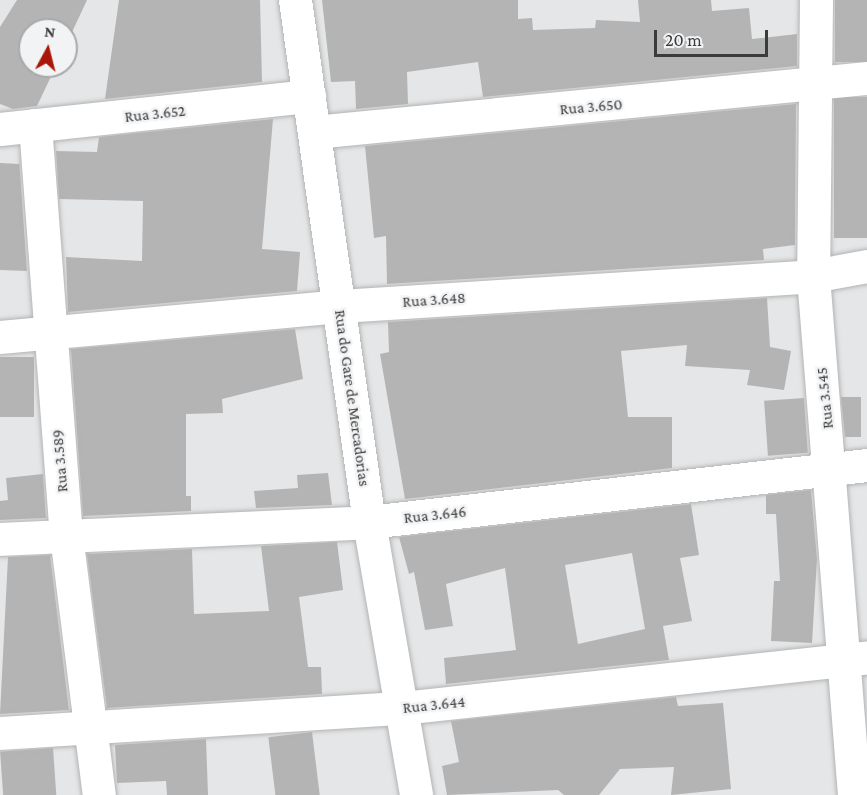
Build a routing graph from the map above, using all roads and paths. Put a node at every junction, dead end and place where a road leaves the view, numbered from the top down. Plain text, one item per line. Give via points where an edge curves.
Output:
1 (295, 0) edge
2 (816, 0) edge
3 (867, 78) edge
4 (818, 87) junction
5 (309, 96) junction
6 (35, 125) junction
7 (0, 129) edge
8 (314, 132) junction
9 (867, 266) edge
10 (813, 276) junction
11 (340, 306) junction
12 (50, 334) junction
13 (0, 337) edge
14 (867, 465) edge
15 (832, 472) junction
16 (369, 522) junction
17 (66, 535) junction
18 (0, 539) edge
19 (856, 659) edge
20 (401, 708) junction
21 (94, 729) junction
22 (0, 733) edge
23 (99, 795) edge
24 (416, 795) edge
25 (854, 795) edge

1 - 5 street, Rua do Gare de Mercadorias
2 - 4 street, Rua 3.545
3 - 4 street, Rua 3.650
4 - 8 street, Rua 3.650
4 - 10 street, Rua 3.545
5 - 6 street, Rua 3.652
5 - 8 street, Rua do Gare de Mercadorias
6 - 7 street, Rua 3.652
6 - 12 street, Rua 3.589
8 - 11 street, Rua do Gare de Mercadorias
9 - 10 street, Rua 3.648
10 - 11 street, Rua 3.648
10 - 15 street, Rua 3.545
11 - 12 street, Rua 3.648
11 - 16 street, Rua do Gare de Mercadorias
12 - 13 street, Rua 3.648
12 - 17 street, Rua 3.589
14 - 15 street, Rua 3.646
15 - 16 street, Rua 3.646
15 - 19 street, Rua 3.545
16 - 17 street, Rua 3.646
16 - 20 street, Rua do Gare de Mercadorias
17 - 18 street, Rua 3.646
17 - 21 street, Rua 3.589
19 - 20 street, Rua 3.644
19 - 25 street, Rua 3.545
20 - 21 street, Rua 3.644
20 - 24 street, Rua do Gare de Mercadorias
21 - 22 street, Rua 3.644
21 - 23 street, Rua 3.589

